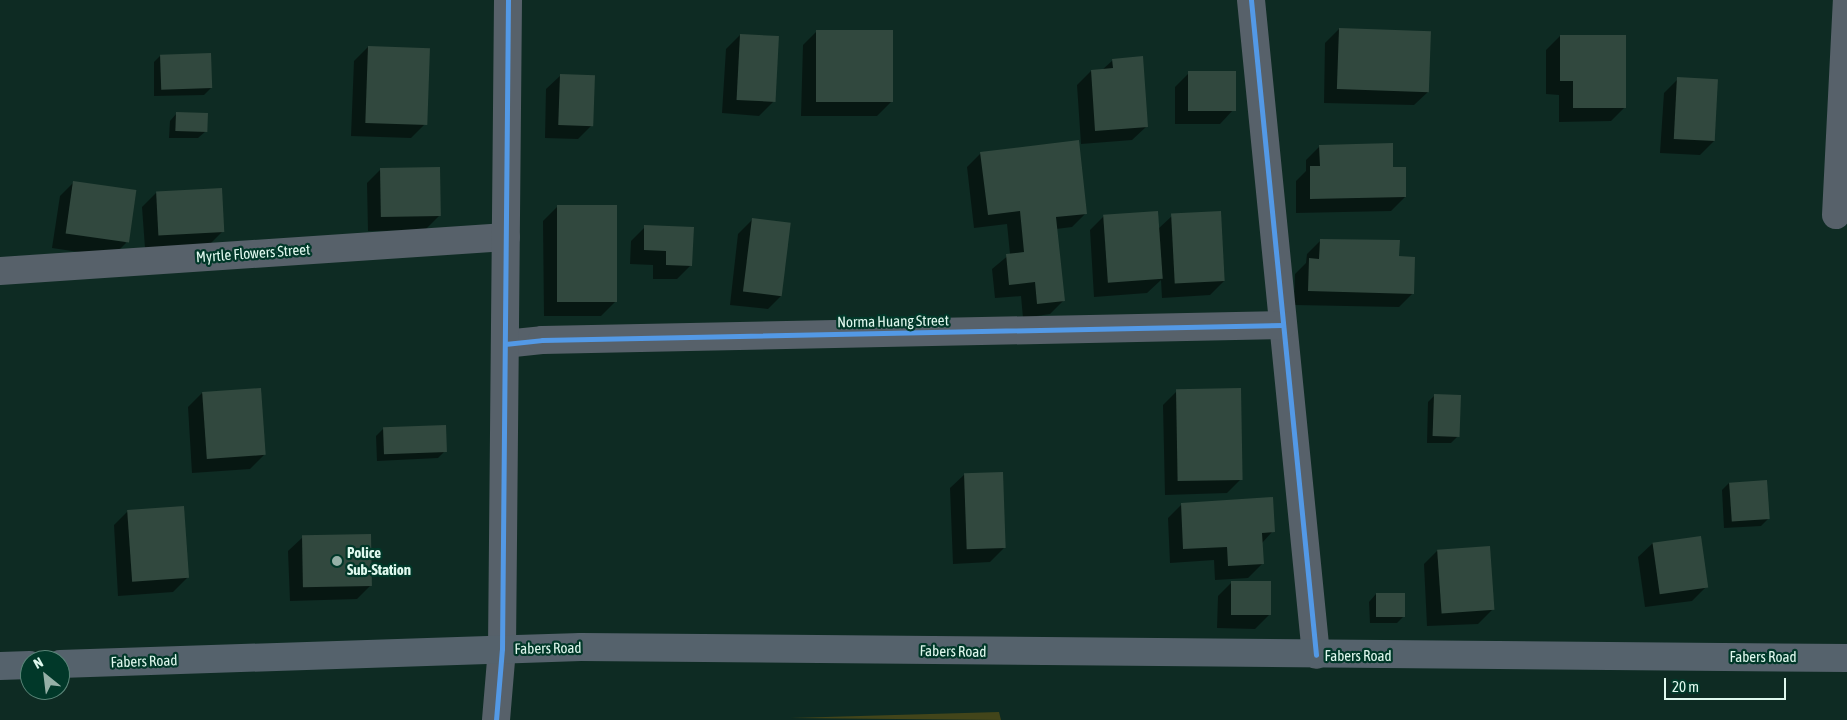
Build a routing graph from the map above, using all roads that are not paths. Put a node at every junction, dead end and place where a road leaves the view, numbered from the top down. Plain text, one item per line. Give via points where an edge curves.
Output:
1 (508, 0) edge
2 (1251, 0) edge
3 (1847, 0) edge
4 (1836, 215) dead end
5 (506, 236) junction
6 (0, 271) edge
7 (1283, 325) junction
8 (504, 344) junction
9 (502, 649) junction
10 (1316, 655) junction
11 (1847, 658) edge
12 (70, 664) edge
13 (20, 665) edge
14 (0, 666) edge
15 (496, 720) edge

1 - 5 street
2 - 7 street
3 - 4 street
5 - 6 street, Myrtle Flowers Street
5 - 8 street
7 - 8 street, Norma Huang Street via 552,340
7 - 10 street
8 - 9 street
9 - 10 main road, Fabers Road via 581,647
9 - 12 main road, Fabers Road
9 - 15 street
10 - 11 main road, Fabers Road
13 - 14 main road

